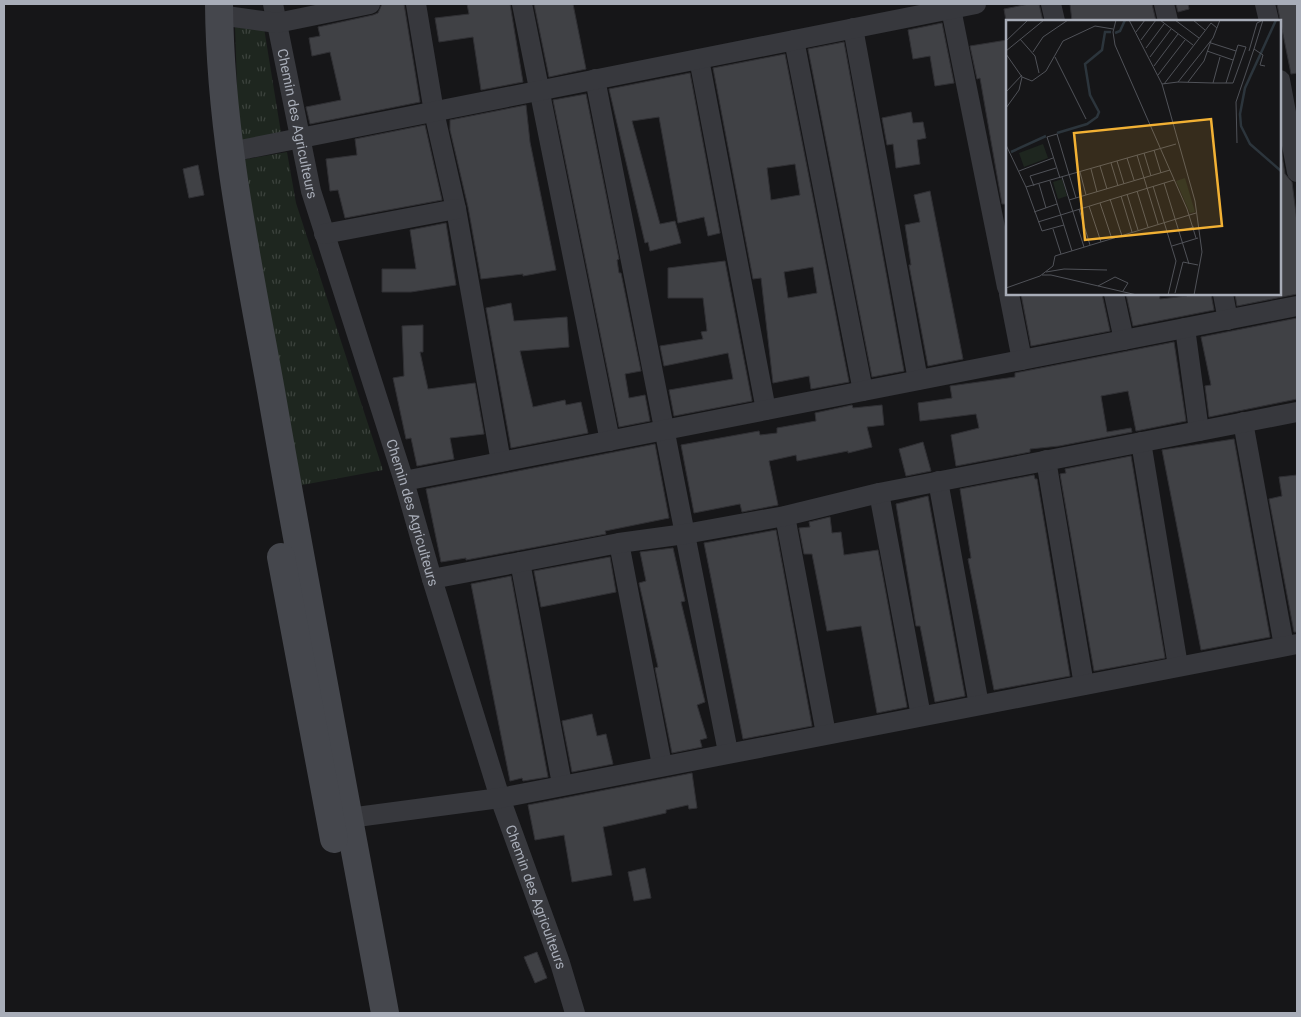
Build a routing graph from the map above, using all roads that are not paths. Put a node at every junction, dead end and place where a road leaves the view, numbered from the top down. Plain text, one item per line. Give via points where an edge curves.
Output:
1 (272, 4) edge
2 (370, 4) edge
3 (416, 4) edge
4 (522, 4) edge
5 (976, 4) edge
6 (1051, 4) edge
7 (1164, 4) edge
8 (1265, 4) edge
9 (215, 8) edge
10 (951, 9) junction
11 (1055, 20) edge
12 (1168, 20) edge
13 (1269, 20) edge
14 (277, 23) junction
15 (853, 28) junction
16 (794, 40) junction
17 (699, 59) junction
18 (596, 79) junction
19 (1281, 85) edge
20 (539, 90) junction
21 (434, 112) junction
22 (224, 137) junction
23 (300, 138) junction
24 (1297, 172) edge
25 (456, 209) junction
26 (324, 234) junction
27 (1006, 282) edge
28 (1009, 295) edge
29 (1114, 295) edge
30 (1223, 295) edge
31 (1297, 306) edge
32 (1228, 320) junction
33 (1185, 328) junction
34 (1124, 340) junction
35 (1022, 360) junction
36 (918, 380) junction
37 (863, 391) junction
38 (766, 410) junction
39 (1297, 412) edge
40 (1243, 422) junction
41 (665, 430) junction
42 (1199, 431) junction
43 (610, 441) junction
44 (1140, 442) junction
45 (1046, 460) junction
46 (501, 462) junction
47 (404, 481) junction
48 (938, 481) junction
49 (878, 493) junction
50 (785, 516) junction
51 (685, 534) junction
52 (619, 543) junction
53 (520, 562) junction
54 (432, 579) junction
55 (1291, 645) edge
56 (1178, 666) junction
57 (1084, 684) junction
58 (979, 704) junction
59 (921, 716) junction
60 (826, 734) junction
61 (728, 752) junction
62 (662, 765) junction
63 (562, 784) junction
64 (500, 798) junction
65 (349, 818) junction
66 (367, 1013) edge
67 (385, 1013) edge
68 (575, 1013) edge

1 - 14 street, Chemin des Agriculteurs
2 - 14 street
3 - 21 street
4 - 20 street
5 - 10 street
6 - 11 street
7 - 12 street
8 - 13 street
9 - 14 street
9 - 22 main road
10 - 15 street
10 - 27 street
14 - 23 street, Chemin des Agriculteurs
15 - 16 street
15 - 36 street
16 - 17 street
16 - 37 street
17 - 18 street
17 - 38 street
18 - 20 street
18 - 41 street
19 - 24 street
20 - 21 street
20 - 43 street
21 - 23 street
21 - 25 street
22 - 23 street
22 - 65 main road
22 - 66 main road via 232,264 298,658
23 - 26 street, Chemin des Agriculteurs via 310,191
25 - 26 street
25 - 46 street
26 - 47 street, Chemin des Agriculteurs
28 - 35 street
29 - 34 street
30 - 32 street
31 - 32 street
32 - 33 street
33 - 34 street
33 - 42 street
34 - 35 street
35 - 36 street
36 - 37 street
37 - 38 street
38 - 41 street
39 - 40 street
40 - 42 street
40 - 55 street
41 - 43 street
41 - 51 street
42 - 44 street
43 - 46 street
44 - 45 street
44 - 56 street
45 - 48 street
45 - 57 street
46 - 47 street
47 - 54 street, Chemin des Agriculteurs
48 - 49 street
48 - 58 street
49 - 50 street
49 - 59 street
50 - 51 street
50 - 60 street
51 - 52 street
51 - 61 street
52 - 53 street
52 - 62 street
53 - 54 street
53 - 63 street
54 - 64 street, Chemin des Agriculteurs
55 - 56 street
56 - 57 street
57 - 58 street
58 - 59 street
59 - 60 street
60 - 61 street
61 - 62 street
62 - 63 street
63 - 64 street
64 - 65 street
64 - 68 street, Chemin des Agriculteurs
65 - 67 main road

